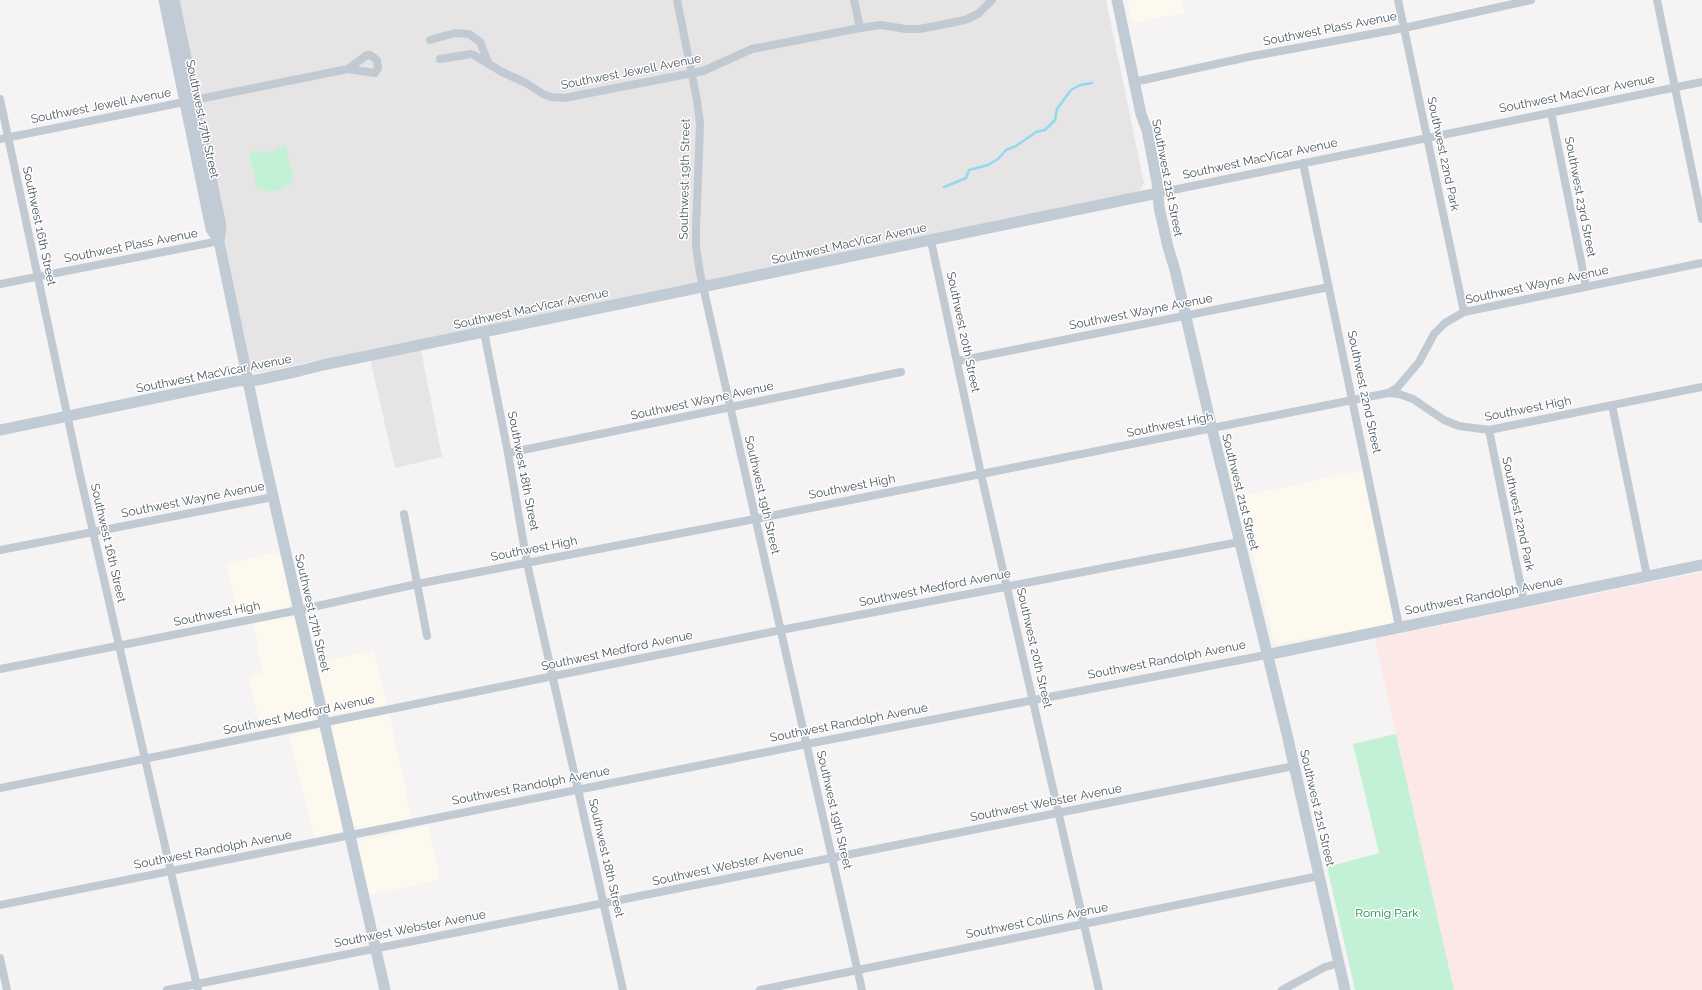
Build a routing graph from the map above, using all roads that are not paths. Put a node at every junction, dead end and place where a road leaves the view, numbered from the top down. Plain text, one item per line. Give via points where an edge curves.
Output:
1 (164, 0) edge
2 (174, 0) edge
3 (677, 0) edge
4 (854, 0) edge
5 (992, 0) edge
6 (1117, 0) edge
7 (1398, 0) edge
8 (1531, 0) edge
9 (1657, 0) edge
10 (860, 28) junction
11 (1404, 28) junction
12 (430, 40) dead end
13 (440, 59) dead end
14 (488, 62) junction
15 (348, 69) dead end
16 (692, 74) junction
17 (1134, 82) junction
18 (1702, 82) edge
19 (1674, 88) junction
20 (0, 99) edge
21 (190, 100) junction
22 (1551, 112) junction
23 (4, 138) edge
24 (1427, 138) junction
25 (1303, 163) junction
26 (1158, 193) junction
27 (1702, 219) edge
28 (931, 240) junction
29 (219, 241) junction
30 (1702, 263) edge
31 (37, 276) junction
32 (0, 284) edge
33 (1586, 286) junction
34 (703, 287) junction
35 (1329, 287) junction
36 (1464, 312) junction
37 (1186, 316) junction
38 (484, 332) junction
39 (958, 361) junction
40 (901, 372) dead end
41 (248, 380) junction
42 (1702, 387) edge
43 (1388, 393) junction
44 (1353, 400) junction
45 (1612, 405) junction
46 (730, 408) junction
47 (67, 416) junction
48 (1212, 429) junction
49 (0, 430) edge
50 (1489, 430) junction
51 (508, 453) junction
52 (981, 474) junction
53 (273, 497) junction
54 (404, 514) dead end
55 (755, 519) junction
56 (93, 532) junction
57 (1239, 542) junction
58 (0, 550) edge
59 (527, 563) junction
60 (1702, 565) edge
61 (1647, 576) junction
62 (417, 584) junction
63 (1007, 586) junction
64 (1524, 602) junction
65 (299, 610) junction
66 (1399, 626) junction
67 (781, 630) junction
68 (427, 636) dead end
69 (120, 645) junction
70 (1266, 655) junction
71 (0, 669) edge
72 (553, 677) junction
73 (1033, 699) junction
74 (324, 722) junction
75 (807, 744) junction
76 (145, 758) junction
77 (1294, 766) junction
78 (0, 788) edge
79 (578, 790) junction
80 (1059, 812) junction
81 (350, 835) junction
82 (832, 857) junction
83 (171, 871) junction
84 (1319, 876) junction
85 (604, 903) junction
86 (0, 905) edge
87 (1084, 924) junction
88 (376, 948) junction
89 (0, 958) edge
90 (1339, 963) junction
91 (858, 970) junction
92 (198, 987) edge
93 (7, 990) edge
94 (167, 990) edge
95 (385, 990) edge
96 (623, 990) edge
97 (760, 990) edge
98 (862, 990) edge
99 (1099, 990) edge
100 (1282, 990) edge
101 (1345, 990) edge

1 - 21 main road, Southwest 17th Street
2 - 21 main road, Southwest 17th Street
3 - 16 street, Southwest 19th Street
4 - 10 street
5 - 10 street, Southwest Jewell Avenue via 984,10 972,18 934,27 913,30 881,25
6 - 17 main road, Southwest 21st Street
7 - 11 street, Southwest 22nd Park
8 - 11 street, Southwest Plass Avenue
9 - 19 street
10 - 16 street, Southwest Jewell Avenue via 752,49 718,66
11 - 17 street, Southwest Plass Avenue via 1248,57
11 - 24 street, Southwest 22nd Park
12 - 14 street via 455,33 469,34 480,42
13 - 14 street, Southwest Jewell Avenue via 471,54
14 - 16 street, Southwest Jewell Avenue via 543,94 557,98
15 - 21 street, Southwest Jewell Avenue
16 - 34 street, Southwest 19th Street via 700,124 696,235
17 - 26 main road, Southwest 21st Street via 1147,130
18 - 19 street, Southwest MacVicar Avenue
19 - 22 street, Southwest MacVicar Avenue
19 - 27 street
20 - 23 street, Southwest 16th Street
21 - 23 street, Southwest Jewell Avenue
21 - 29 main road, Southwest 17th Street via 221,226
22 - 24 street, Southwest MacVicar Avenue
22 - 33 street, Southwest 23rd Street
23 - 31 street, Southwest 16th Street
24 - 25 street, Southwest MacVicar Avenue
24 - 36 street, Southwest 22nd Park
25 - 26 street, Southwest MacVicar Avenue
25 - 35 street, Southwest 22nd Street
26 - 28 main road, Southwest MacVicar Avenue
26 - 37 main road, Southwest 21st Street via 1168,247
28 - 34 main road, Southwest MacVicar Avenue
28 - 39 street, Southwest 20th Street
29 - 31 street, Southwest Plass Avenue
29 - 41 main road, Southwest 17th Street
30 - 33 street, Southwest Wayne Avenue
31 - 32 street, Southwest Plass Avenue
31 - 47 street, Southwest 16th Street
33 - 36 street, Southwest Wayne Avenue
34 - 38 main road, Southwest MacVicar Avenue
34 - 46 street, Southwest 19th Street
35 - 37 street, Southwest Wayne Avenue
35 - 44 street, Southwest 22nd Street
36 - 43 street, Southwest Wayne Avenue via 1445,323 1434,334 1419,362 1397,388
37 - 39 street, Southwest Wayne Avenue
37 - 48 main road, Southwest 21st Street
38 - 41 main road, Southwest MacVicar Avenue
38 - 51 street, Southwest 18th Street
39 - 52 street, Southwest 20th Street
40 - 46 street, Southwest Wayne Avenue
41 - 47 main road, Southwest MacVicar Avenue
41 - 53 main road, Southwest 17th Street
42 - 45 street, Southwest High
43 - 44 street, Southwest High
43 - 50 street, Southwest High via 1413,399 1444,420 1459,426
44 - 48 street, Southwest High
44 - 66 street, Southwest 22nd Street
45 - 50 street, Southwest High
45 - 61 street
46 - 51 street, Southwest Wayne Avenue
46 - 55 street, Southwest 19th Street
47 - 49 main road, Southwest MacVicar Avenue
47 - 56 street, Southwest 16th Street
48 - 52 street, Southwest High
48 - 57 main road, Southwest 21st Street
50 - 64 street, Southwest 22nd Park
51 - 59 street, Southwest 18th Street
52 - 55 street, Southwest High
52 - 63 street, Southwest 20th Street
53 - 56 street, Southwest Wayne Avenue
53 - 65 main road, Southwest 17th Street
54 - 62 street
55 - 59 street, Southwest High
55 - 67 street, Southwest 19th Street
56 - 58 street, Southwest Wayne Avenue
56 - 69 street, Southwest 16th Street
57 - 63 street, Southwest Medford Avenue
57 - 70 main road, Southwest 21st Street
59 - 62 street, Southwest High
59 - 72 street, Southwest 18th Street
60 - 61 main road, Southwest Randolph Avenue
61 - 64 main road, Southwest Randolph Avenue
62 - 65 street, Southwest High
62 - 68 street
63 - 67 street, Southwest Medford Avenue
63 - 73 street, Southwest 20th Street
64 - 66 main road, Southwest Randolph Avenue
65 - 69 street, Southwest High
65 - 74 main road, Southwest 17th Street
66 - 70 main road, Southwest Randolph Avenue
67 - 72 street, Southwest Medford Avenue
67 - 75 street, Southwest 19th Street
69 - 71 street, Southwest High
69 - 76 street, Southwest 16th Street
70 - 73 street, Southwest Randolph Avenue
70 - 77 main road, Southwest 21st Street
72 - 74 street, Southwest Medford Avenue
72 - 79 street, Southwest 18th Street
73 - 75 street, Southwest Randolph Avenue
73 - 80 street, Southwest 20th Street
74 - 76 street, Southwest Medford Avenue
74 - 81 main road, Southwest 17th Street
75 - 79 street, Southwest Randolph Avenue
75 - 82 street, Southwest 19th Street
76 - 78 street, Southwest Medford Avenue
76 - 83 street, Southwest 16th Street
77 - 80 street, Southwest Webster Avenue
77 - 84 main road, Southwest 21st Street
79 - 81 street, Southwest Randolph Avenue
79 - 85 street, Southwest 18th Street
80 - 82 street, Southwest Webster Avenue
80 - 87 street, Southwest 20th Street
81 - 83 street, Southwest Randolph Avenue
81 - 88 main road, Southwest 17th Street
82 - 85 street, Southwest Webster Avenue
82 - 91 street, Southwest 19th Street
83 - 86 street, Southwest Randolph Avenue
83 - 92 street, Southwest 16th Street
84 - 87 street, Southwest Collins Avenue
84 - 90 main road, Southwest 21st Street
85 - 88 street, Southwest Webster Avenue
85 - 96 street, Southwest 18th Street
87 - 91 street, Southwest Collins Avenue
87 - 99 street, Southwest 20th Street
88 - 92 street, Southwest Webster Avenue
88 - 95 main road, Southwest 17th Street
89 - 93 street
90 - 100 street via 1325,967
90 - 101 main road, Southwest 21st Street
91 - 97 street, Southwest Collins Avenue
91 - 98 street, Southwest 19th Street
92 - 94 street, Southwest Webster Avenue

